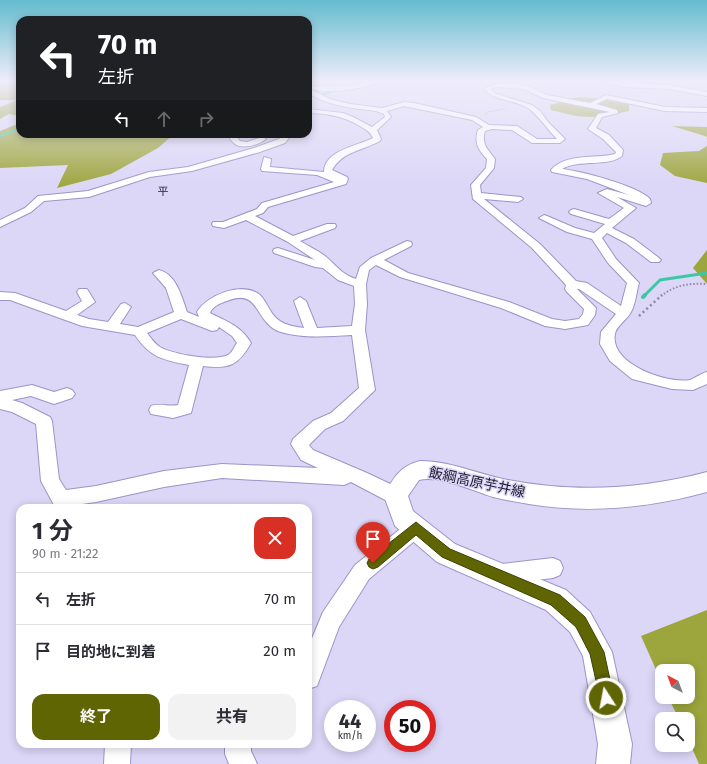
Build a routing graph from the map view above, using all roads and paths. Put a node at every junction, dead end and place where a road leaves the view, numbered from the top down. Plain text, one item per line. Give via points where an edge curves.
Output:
1 (345, 117) edge
2 (388, 117) edge
3 (463, 117) edge
4 (486, 117) edge
5 (541, 117) edge
6 (599, 117) edge
7 (477, 121) junction
8 (488, 128) junction
9 (374, 130) junction
10 (234, 138) edge
11 (265, 138) edge
12 (285, 138) edge
13 (258, 157) dead end
14 (231, 158) junction
15 (267, 159) dead end
16 (343, 182) junction
17 (477, 196) junction
18 (518, 199) dead end
19 (574, 212) dead end
20 (247, 216) junction
21 (544, 218) dead end
22 (0, 224) edge
23 (217, 224) dead end
24 (331, 226) dead end
25 (609, 226) junction
26 (596, 237) junction
27 (292, 240) junction
28 (407, 244) dead end
29 (278, 251) dead end
30 (375, 260) junction
31 (655, 260) dead end
32 (326, 264) junction
33 (159, 273) dead end
34 (360, 284) junction
35 (572, 284) junction
36 (707, 284) edge
37 (83, 292) dead end
38 (0, 296) edge
39 (300, 300) dead end
40 (125, 307) dead end
41 (624, 313) junction
42 (181, 314) junction
43 (67, 316) junction
44 (111, 327) junction
45 (358, 330) junction
46 (139, 331) junction
47 (235, 331) junction
48 (312, 332) junction
49 (197, 361) junction
50 (707, 377) edge
51 (67, 394) dead end
52 (0, 397) edge
53 (0, 403) edge
54 (157, 410) dead end
55 (361, 478) junction
56 (707, 482) edge
57 (396, 496) junction
58 (416, 528) junction
59 (553, 568) dead end
60 (495, 575) junction
61 (312, 667) edge
62 (118, 748) edge
63 (238, 748) edge
64 (117, 764) edge
65 (244, 764) edge
66 (613, 764) edge

1 - 9 street
2 - 9 street
3 - 7 street
4 - 7 path
5 - 8 street via 561,139 560,141 535,141 514,128
6 - 25 street via 592,129 609,139 620,152 618,156 570,163 555,170 581,174 645,200 646,202 637,202 612,191 602,193 631,208 622,212
7 - 8 street
8 - 17 street via 482,130 479,140 481,148 491,159 490,168 475,183 474,190
9 - 16 street via 377,139 340,153 332,161 327,171 344,179
10 - 11 street via 238,143 244,144
12 - 14 street
13 - 14 street via 235,160
14 - 22 street via 189,169 149,175 89,194 41,198 28,210
15 - 16 street via 265,169 318,173
16 - 20 street via 265,205 260,212
17 - 18 street
17 - 35 street via 481,204 536,246
19 - 25 street
20 - 23 street via 224,225
20 - 27 street
21 - 26 street via 571,230
24 - 27 street
25 - 26 street
25 - 31 street
26 - 41 street via 633,283
27 - 32 street
28 - 30 street
29 - 32 street via 319,265
30 - 34 street via 364,269
30 - 35 street via 404,275 505,305 550,323 565,325 583,322 589,315 590,308 571,289
32 - 34 street via 342,278
33 - 42 street via 172,287
34 - 45 street
35 - 41 street via 583,286
36 - 41 path via 674,286 639,316
37 - 43 street via 89,302
38 - 43 street via 11,296
39 - 48 street
40 - 44 street
41 - 50 street via 608,332 607,344 615,358 637,375 672,384 693,385
42 - 46 street
42 - 47 street via 225,332
43 - 44 street
44 - 46 street
45 - 48 street
45 - 55 street via 368,390 337,416 319,425 299,444 307,455
46 - 49 street via 156,350
47 - 48 street via 204,316 202,312 220,299 245,293 259,300 274,325 284,329
47 - 49 street via 244,343 234,359 221,362
49 - 54 street via 185,408 173,412
51 - 52 street via 54,398 32,390
53 - 55 street via 16,407 44,421 50,481 61,499 164,479 222,471
55 - 57 street
56 - 57 main road, 飯綱高原芋井線 via 664,493 616,500 555,498 502,489 446,472 418,470 404,480
57 - 58 main road via 404,518
58 - 60 main road via 446,553
58 - 61 street via 362,572 331,620
59 - 60 street
60 - 66 main road via 556,600 580,622 597,652 615,744
62 - 64 street
63 - 65 street via 238,754

